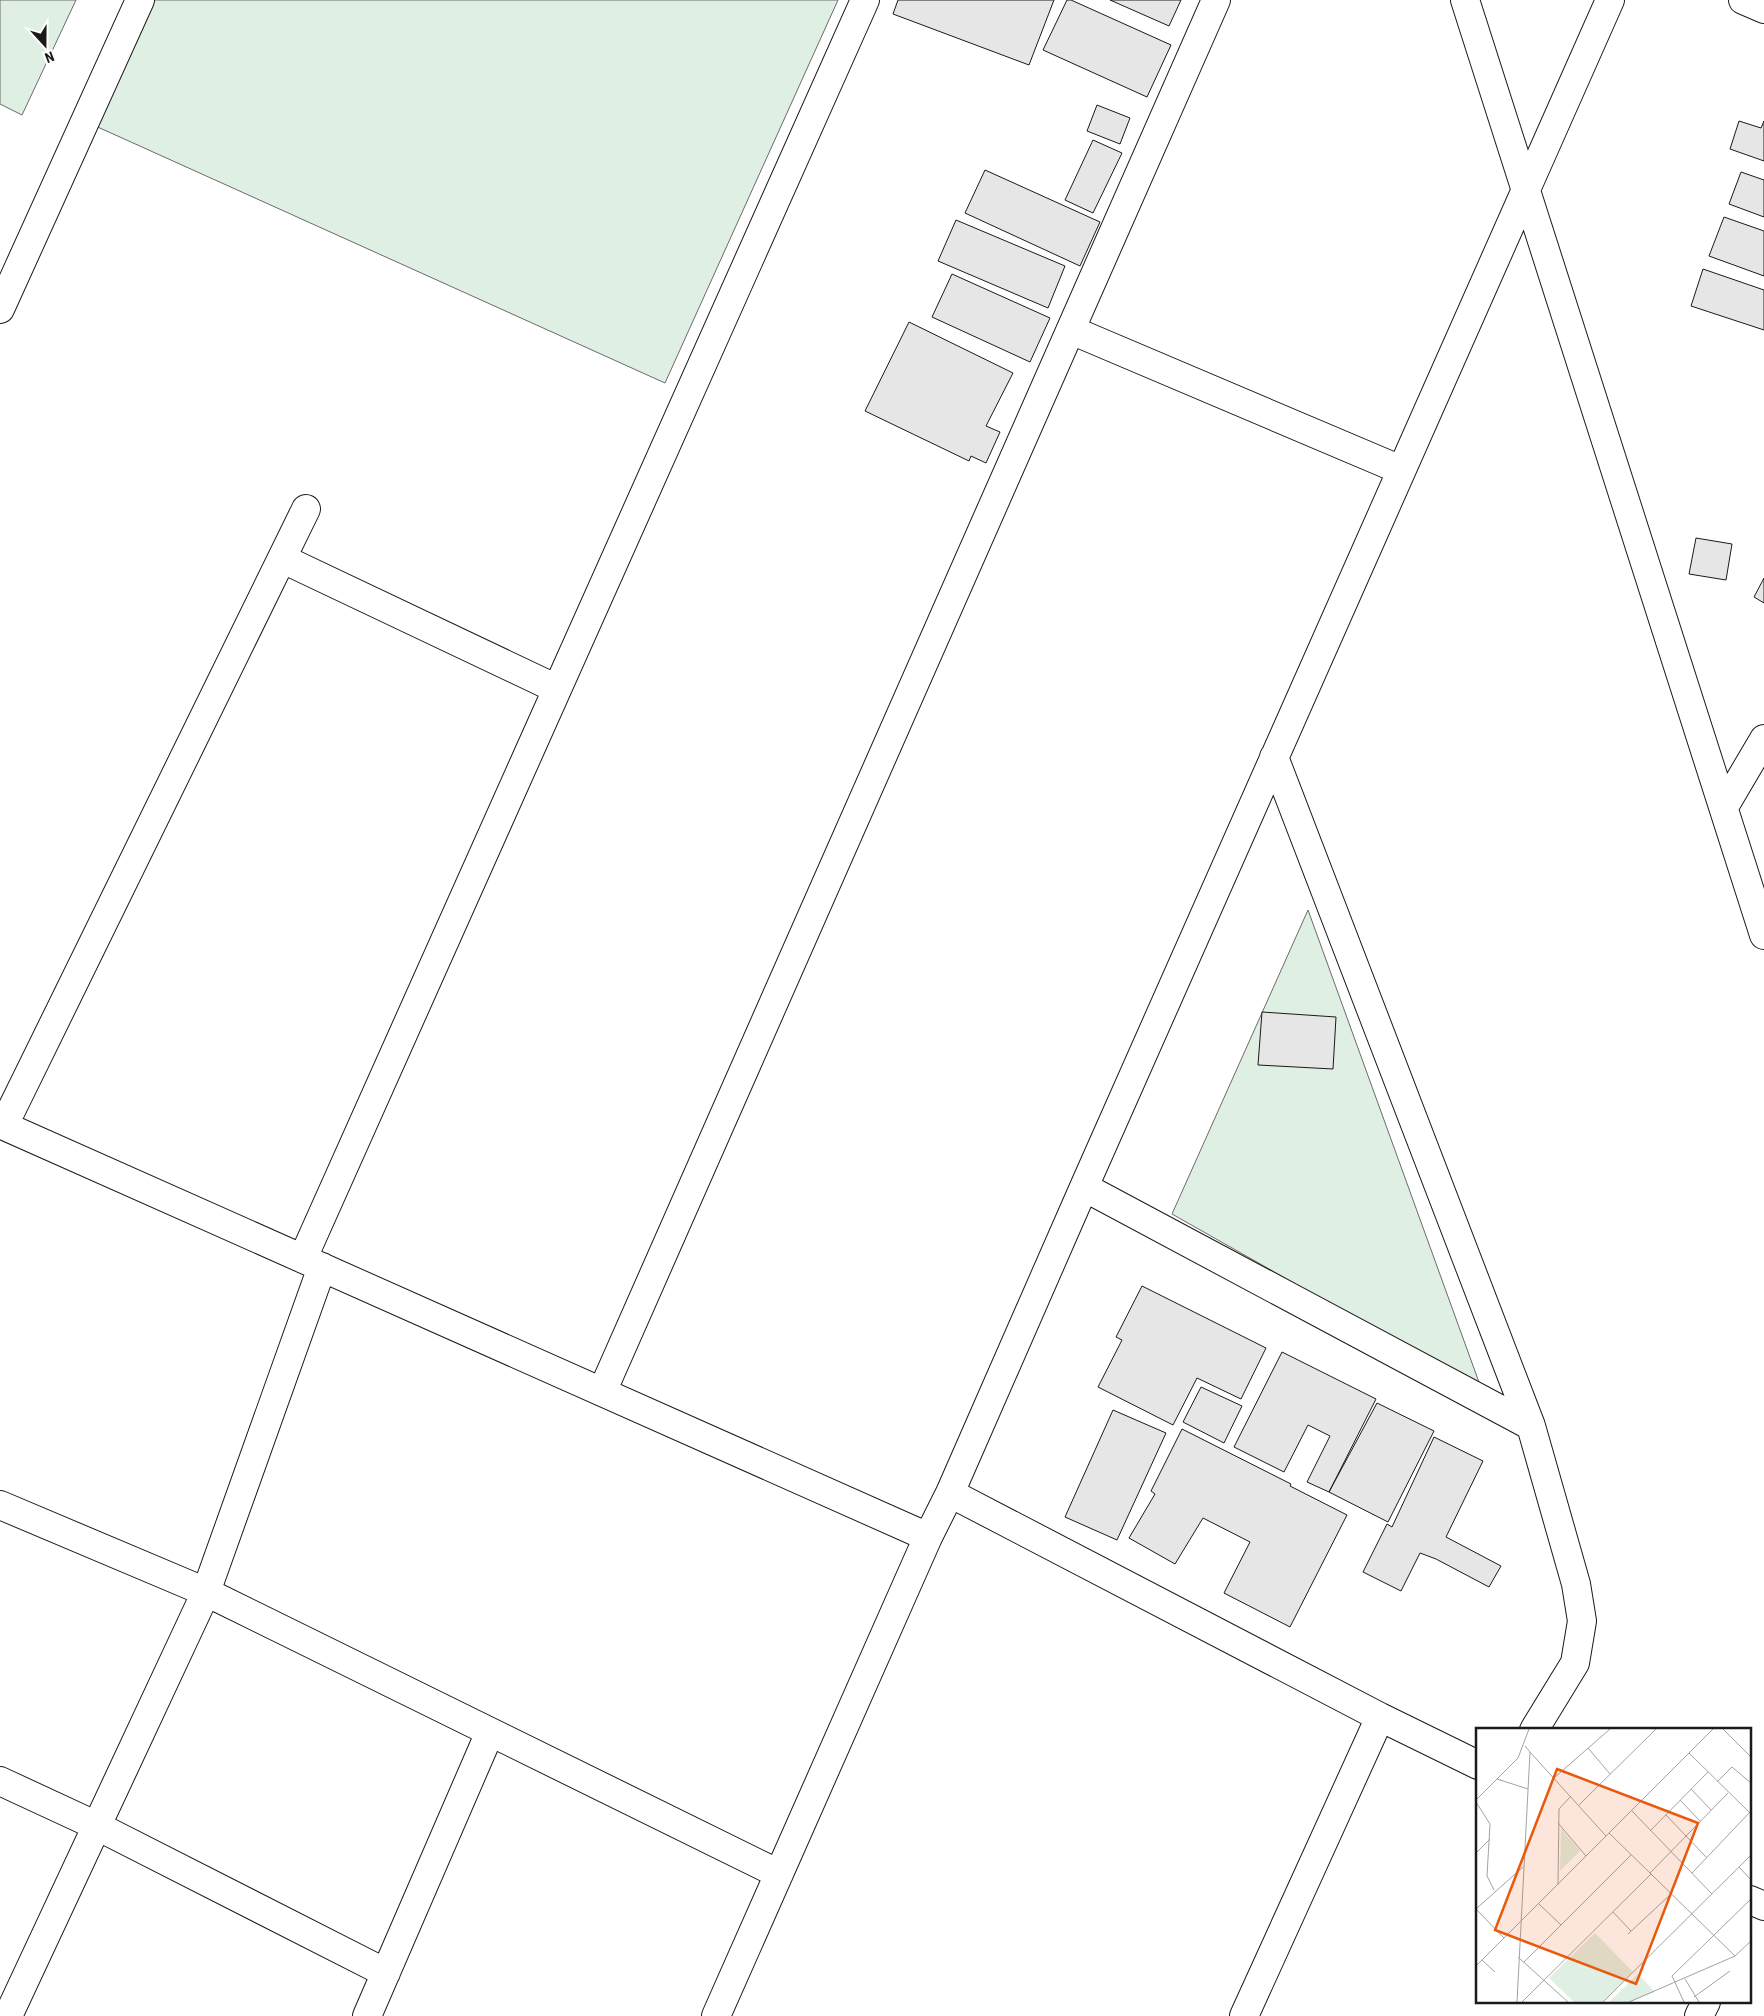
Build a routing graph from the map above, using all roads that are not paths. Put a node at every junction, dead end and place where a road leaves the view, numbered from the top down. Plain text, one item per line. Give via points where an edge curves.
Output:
1 (140, 0) edge
2 (865, 0) edge
3 (1216, 0) edge
4 (1465, 0) edge
5 (1610, 0) edge
6 (1743, 0) edge
7 (1764, 10) edge
8 (1526, 190) junction
9 (0, 309) edge
10 (1071, 330) junction
11 (1401, 470) junction
12 (306, 509) dead end
13 (283, 559) junction
14 (557, 689) junction
15 (1764, 738) edge
16 (1274, 758) junction
17 (1724, 808) junction
18 (1764, 935) edge
19 (2, 1124) edge
20 (1084, 1187) junction
21 (312, 1263) junction
22 (602, 1392) junction
23 (1531, 1426) junction
24 (950, 1493) junction
25 (0, 1505) edge
26 (928, 1537) junction
27 (206, 1592) junction
28 (1380, 1717) junction
29 (1535, 1728) edge
30 (490, 1732) junction
31 (1476, 1764) edge
32 (0, 1781) edge
33 (97, 1826) junction
34 (779, 1874) junction
35 (386, 1973) junction
36 (1705, 2004) edge
37 (8, 2016) edge
38 (368, 2016) edge
39 (716, 2016) edge
40 (1244, 2016) edge
41 (1699, 2016) edge

1 - 9 street
2 - 14 street
3 - 10 street
4 - 8 street
5 - 8 street
6 - 7 street
8 - 11 street
8 - 17 street
10 - 11 street
10 - 22 street
11 - 16 street
12 - 13 street
13 - 14 street
13 - 19 street
14 - 21 street
15 - 17 street
16 - 20 street
16 - 23 street
17 - 18 street
19 - 21 street
20 - 23 street
20 - 24 street
21 - 22 street
21 - 27 street
22 - 26 street
23 - 29 street via 1576,1584 1582,1621 1575,1663
24 - 26 street
24 - 28 street
25 - 27 street
26 - 34 street
27 - 30 street
27 - 33 street
28 - 31 street
28 - 40 street
30 - 34 street
30 - 35 street
32 - 33 street
33 - 35 street
33 - 37 street
34 - 39 street
35 - 38 street
36 - 41 street

